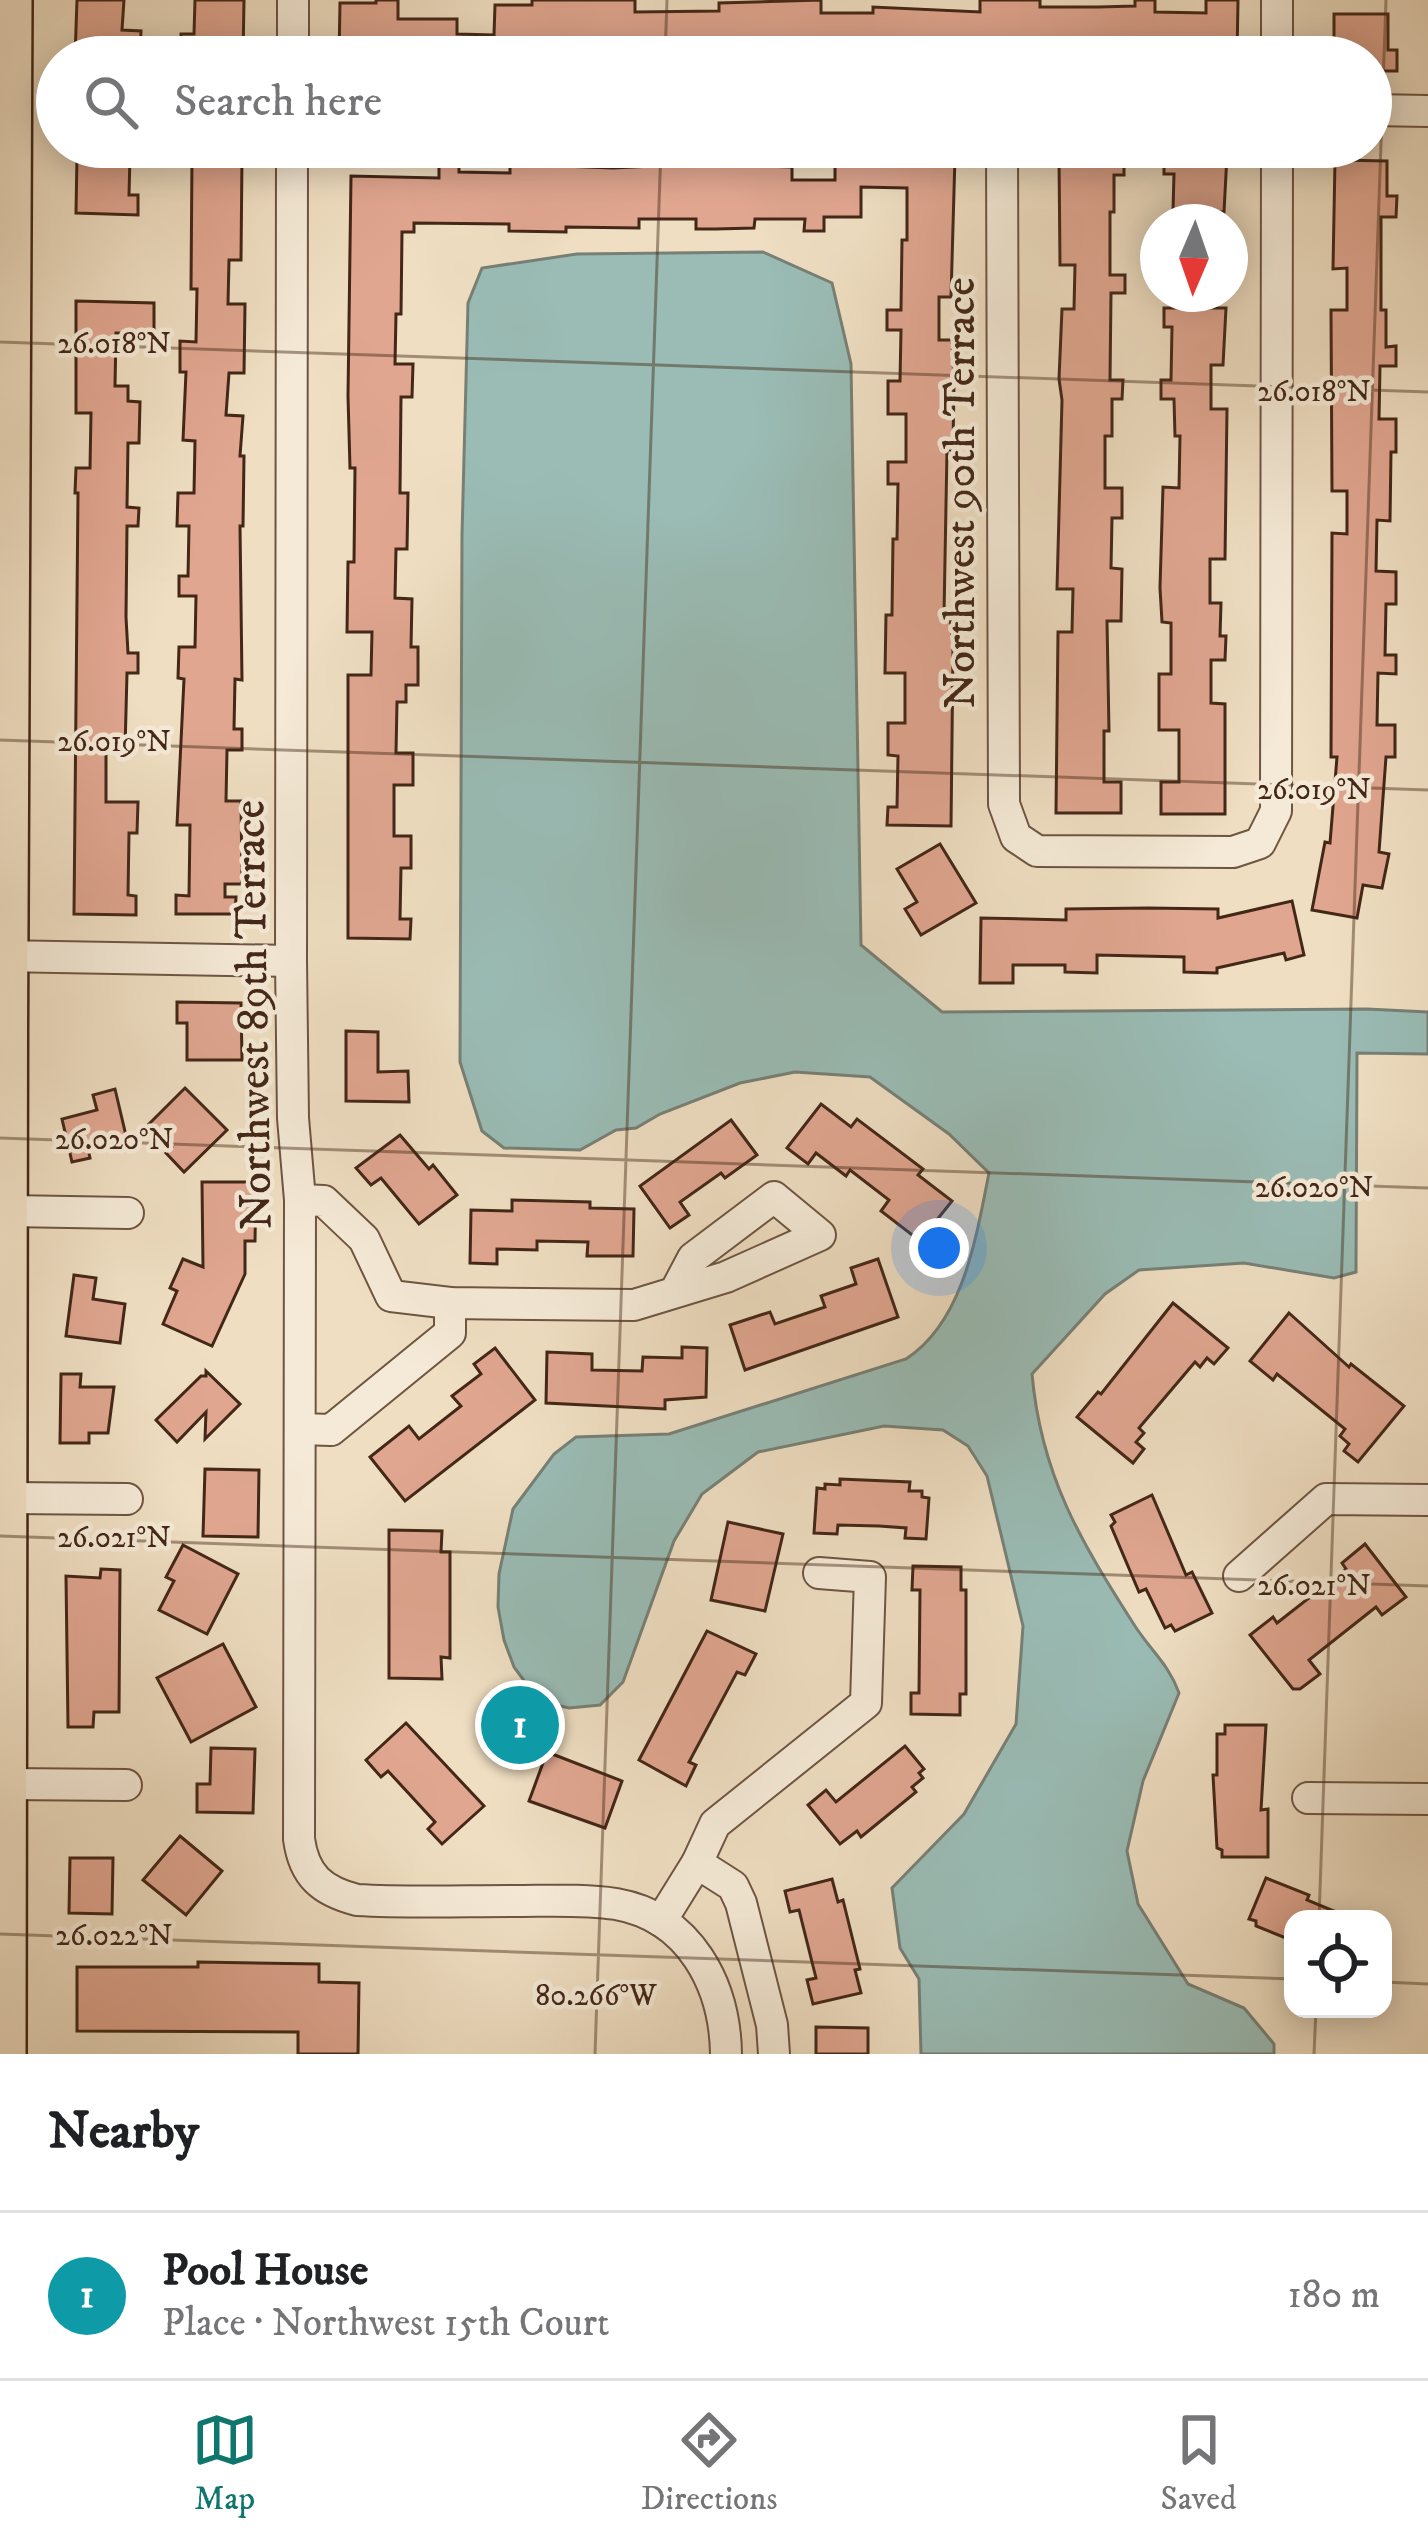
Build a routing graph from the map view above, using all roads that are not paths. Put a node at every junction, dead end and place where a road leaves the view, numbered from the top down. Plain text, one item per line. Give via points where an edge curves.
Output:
1 (12, 0) edge
2 (293, 0) edge
3 (1276, 0) edge
4 (292, 36) edge
5 (1277, 36) edge
6 (1392, 110) edge
7 (1428, 111) edge
8 (292, 168) edge
9 (1002, 168) edge
10 (1277, 168) edge
11 (5, 956) edge
12 (291, 961) junction
13 (300, 1200) junction
14 (9, 1211) junction
15 (128, 1213) dead end
16 (675, 1292) dead end
17 (450, 1303) junction
18 (301, 1429) junction
19 (8, 1498) junction
20 (127, 1499) dead end
21 (1428, 1499) edge
22 (819, 1573) dead end
23 (1239, 1576) dead end
24 (7, 1784) junction
25 (126, 1785) dead end
26 (1308, 1798) dead end
27 (1428, 1798) edge
28 (697, 1863) junction
29 (661, 1921) junction
30 (4, 2049) edge
31 (726, 2054) edge
32 (774, 2054) edge

1 - 11 main road
2 - 4 street
3 - 5 street
6 - 7 street
8 - 12 street, Northwest 89th Terrace
9 - 10 street, Northwest 90th Terrace via 1004,804 1016,838 1037,851 1233,852 1260,843 1276,811
11 - 12 street
11 - 14 main road
12 - 13 street, Northwest 89th Terrace
13 - 17 street via 324,1201 364,1239 391,1296
13 - 18 street, Northwest 89th Terrace
14 - 15 street
14 - 19 main road
16 - 17 street via 634,1305
17 - 18 street via 450,1333 331,1430
18 - 29 street, Northwest 89th Terrace via 299,1839 313,1878 357,1900 597,1902
19 - 20 street
19 - 24 main road
21 - 23 street via 1326,1499
22 - 28 street via 870,1577 866,1703 716,1824
24 - 25 street
24 - 30 main road
26 - 27 street
28 - 29 street
28 - 32 street via 734,1886 739,1898
29 - 31 street via 710,1973

